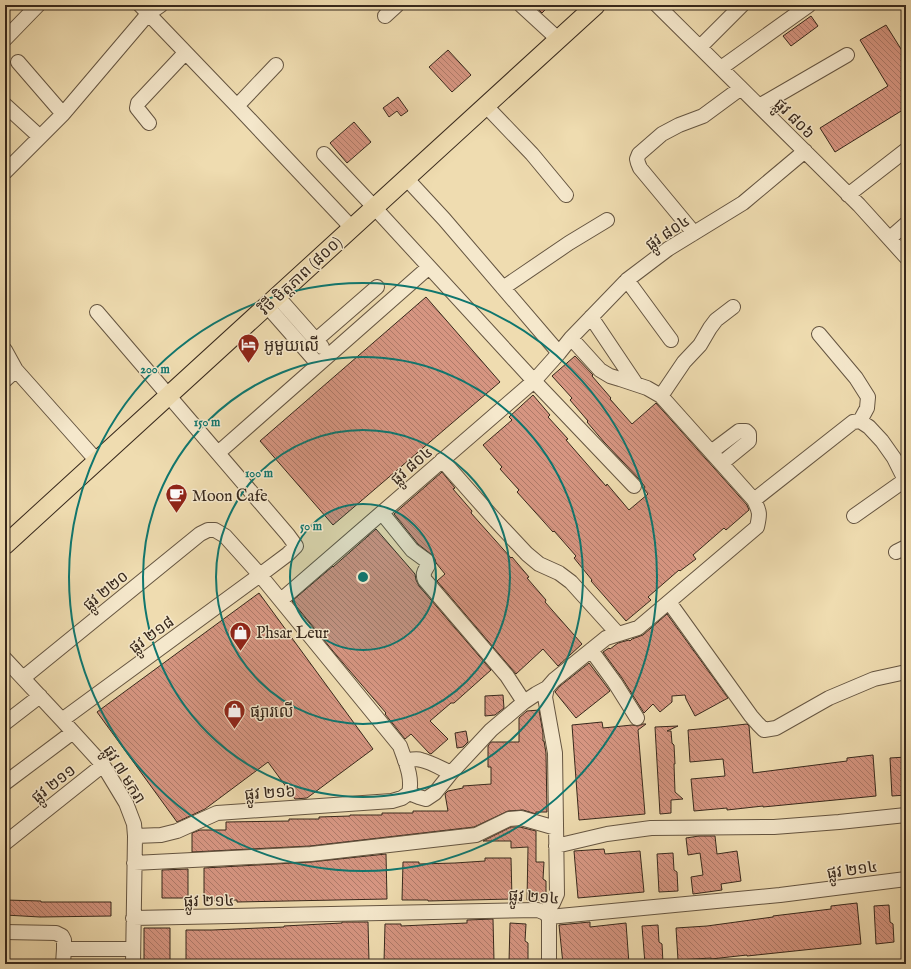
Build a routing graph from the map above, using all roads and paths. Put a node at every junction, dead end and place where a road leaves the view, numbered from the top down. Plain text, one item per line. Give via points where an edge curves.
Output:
1 (161, 5) edge
2 (397, 5) edge
3 (521, 5) edge
4 (596, 5) edge
5 (657, 5) edge
6 (742, 5) edge
7 (809, 5) edge
8 (36, 6) edge
9 (144, 9) edge
10 (385, 16) dead end
11 (5, 39) edge
12 (558, 39) junction
13 (700, 47) junction
14 (185, 52) junction
15 (847, 55) dead end
16 (18, 62) dead end
17 (276, 66) dead end
18 (721, 68) junction
19 (740, 88) junction
20 (5, 105) edge
21 (237, 106) junction
22 (486, 106) junction
23 (759, 106) junction
24 (63, 114) junction
25 (149, 123) dead end
26 (40, 137) junction
27 (906, 150) edge
28 (804, 151) junction
29 (324, 154) dead end
30 (5, 172) edge
31 (406, 178) junction
32 (848, 194) junction
33 (566, 195) dead end
34 (374, 207) junction
35 (607, 220) dead end
36 (906, 224) edge
37 (352, 228) junction
38 (694, 233) junction
39 (890, 238) junction
40 (906, 257) edge
41 (429, 267) junction
42 (627, 280) junction
43 (377, 287) dead end
44 (503, 288) junction
45 (272, 301) junction
46 (733, 307) dead end
47 (97, 312) dead end
48 (591, 317) junction
49 (819, 334) dead end
50 (571, 338) junction
51 (316, 340) junction
52 (671, 340) dead end
53 (5, 350) edge
54 (559, 353) junction
55 (329, 355) junction
56 (318, 364) junction
57 (16, 370) junction
58 (5, 380) edge
59 (534, 381) junction
60 (636, 384) junction
61 (169, 396) junction
62 (661, 396) junction
63 (860, 421) junction
64 (712, 452) junction
65 (218, 453) junction
66 (442, 460) junction
67 (97, 461) junction
68 (722, 463) junction
69 (905, 481) edge
70 (634, 486) dead end
71 (754, 500) junction
72 (382, 513) junction
73 (854, 516) dead end
74 (5, 546) edge
75 (260, 575) junction
76 (281, 600) junction
77 (669, 602) junction
78 (618, 634) junction
79 (591, 650) junction
80 (5, 659) edge
81 (906, 672) edge
82 (24, 678) junction
83 (547, 688) junction
84 (40, 696) junction
85 (524, 702) junction
86 (637, 718) dead end
87 (62, 720) junction
88 (5, 722) edge
89 (73, 732) junction
90 (405, 761) junction
91 (103, 765) junction
92 (451, 773) junction
93 (5, 784) edge
94 (409, 793) junction
95 (906, 815) edge
96 (556, 828) junction
97 (135, 836) junction
98 (5, 843) edge
99 (556, 846) junction
100 (134, 863) junction
101 (906, 879) edge
102 (547, 915) junction
103 (133, 918) junction
104 (5, 932) edge
105 (64, 949) junction
106 (133, 949) junction
107 (63, 964) edge
108 (133, 964) edge
109 (549, 964) edge

1 - 9 street
2 - 10 street
3 - 12 street
4 - 12 main road, វិថី មិត្តភាព (៨០០)
5 - 13 street, ផ្លូវ ៨០៦
6 - 13 street
7 - 18 street
8 - 11 street
9 - 14 street
9 - 24 street
12 - 22 main road, វិថី មិត្តភាព (៨០០)
13 - 18 street, ផ្លូវ ៨០៦
14 - 21 street
14 - 25 street via 138,103 137,108
15 - 23 street
16 - 24 street
17 - 21 street
18 - 19 street, ផ្លូវ ៨០៦
19 - 23 street, ផ្លូវ ៨០៦
19 - 38 street via 703,116 662,134 639,154 637,159 640,168
20 - 26 street
21 - 37 street
22 - 31 main road, វិថី មិត្តភាព (៨០០)
22 - 33 street via 532,154
23 - 28 street, ផ្លូវ ៨០៦
24 - 26 street
26 - 30 street
27 - 32 street
28 - 32 street, ផ្លូវ ៨០៦
28 - 38 street, ផ្លូវ ៨០៤ via 743,203
29 - 34 street
31 - 34 main road, វិថី មិត្តភាព (៨០០)
31 - 44 street
32 - 39 street, ផ្លូវ ៨០៦
34 - 37 main road, វិថី មិត្តភាព (៨០០)
34 - 41 street
35 - 44 street
36 - 39 street
37 - 45 main road, វិថី មិត្តភាព (៨០០)
38 - 42 street, ផ្លូវ ៨០៤
39 - 40 street, ផ្លូវ ៨០៦
41 - 55 street
41 - 59 street
42 - 48 street, ផ្លូវ ៨០៤
42 - 52 street
43 - 51 street
44 - 54 street
45 - 51 street
45 - 56 street
45 - 61 main road, វិថី មិត្តភាព (៨០០)
46 - 62 street via 716,320
47 - 61 street
48 - 50 street, ផ្លូវ ៨០៤
48 - 60 street
49 - 63 street via 856,378 868,397 867,408
50 - 54 street, ផ្លូវ ៨០៤
50 - 60 street via 600,370
51 - 55 street
53 - 57 street
54 - 59 street, ផ្លូវ ៨០៤
55 - 56 street
56 - 65 street
57 - 58 street
57 - 67 street
59 - 66 street, ផ្លូវ ៨០៤
59 - 70 street
60 - 62 street
61 - 65 street
61 - 67 main road, វិថី មិត្តភាព (៨០០)
62 - 64 street
63 - 69 street via 882,441
63 - 71 street via 853,422
64 - 68 street
64 - 68 street via 739,431 746,431 749,434 749,441
65 - 75 street, ផ្លូវ ២១៨ via 296,546
66 - 72 street, ផ្លូវ ៨០៤
66 - 78 street via 527,554 539,564 572,582
67 - 74 main road, វិថី មិត្តភាព (៨០០)
68 - 71 street
69 - 73 street
71 - 77 street via 760,516 756,527
72 - 76 street, ផ្លូវ ៨០៤
72 - 85 street via 412,550 427,561 423,576 425,580 507,676
75 - 76 street
75 - 82 street, ផ្លូវ ២២០ via 225,536 208,530
75 - 87 street, ផ្លូវ ២១៨
76 - 90 street via 400,746
77 - 78 street via 638,628
77 - 81 street via 751,716 764,730 776,728 829,698 874,679
78 - 79 street via 606,638
79 - 83 street
79 - 86 street
80 - 82 street, ផ្លូវ ៧ មករា
82 - 84 street, ផ្លូវ ៧ មករា
83 - 85 street
83 - 96 street via 545,697 555,754
84 - 87 street, ផ្លូវ ៧ មករា
84 - 88 street
85 - 92 street via 492,730
87 - 89 street, ផ្លូវ ៧ មករា
89 - 91 street, ផ្លូវ ៧ មករា
89 - 93 street
90 - 92 street via 420,759
90 - 94 street via 410,776
91 - 97 street, ផ្លូវ ៧ មករា via 126,802 134,824
91 - 98 street, ផ្លូវ ២១១
92 - 94 street via 435,793 426,799
94 - 97 street, ផ្លូវ ២១៦ via 392,801 217,813 177,831
95 - 99 street via 774,827 651,828 607,834
96 - 99 street
96 - 100 street via 521,818 509,819 476,835 311,854
97 - 100 street, ផ្លូវ ៧ មករា
99 - 102 street via 557,894
100 - 103 street, ផ្លូវ ៧ មករា
101 - 102 street, ផ្លូវ ២១៤ via 780,895
102 - 103 street, ផ្លូវ ២១៤ via 538,910
102 - 109 street
103 - 106 street, ផ្លូវ ៧ មករា
104 - 105 street via 56,934 62,936
105 - 106 street
105 - 107 street
106 - 108 street, ផ្លូវ ៧ មករា

